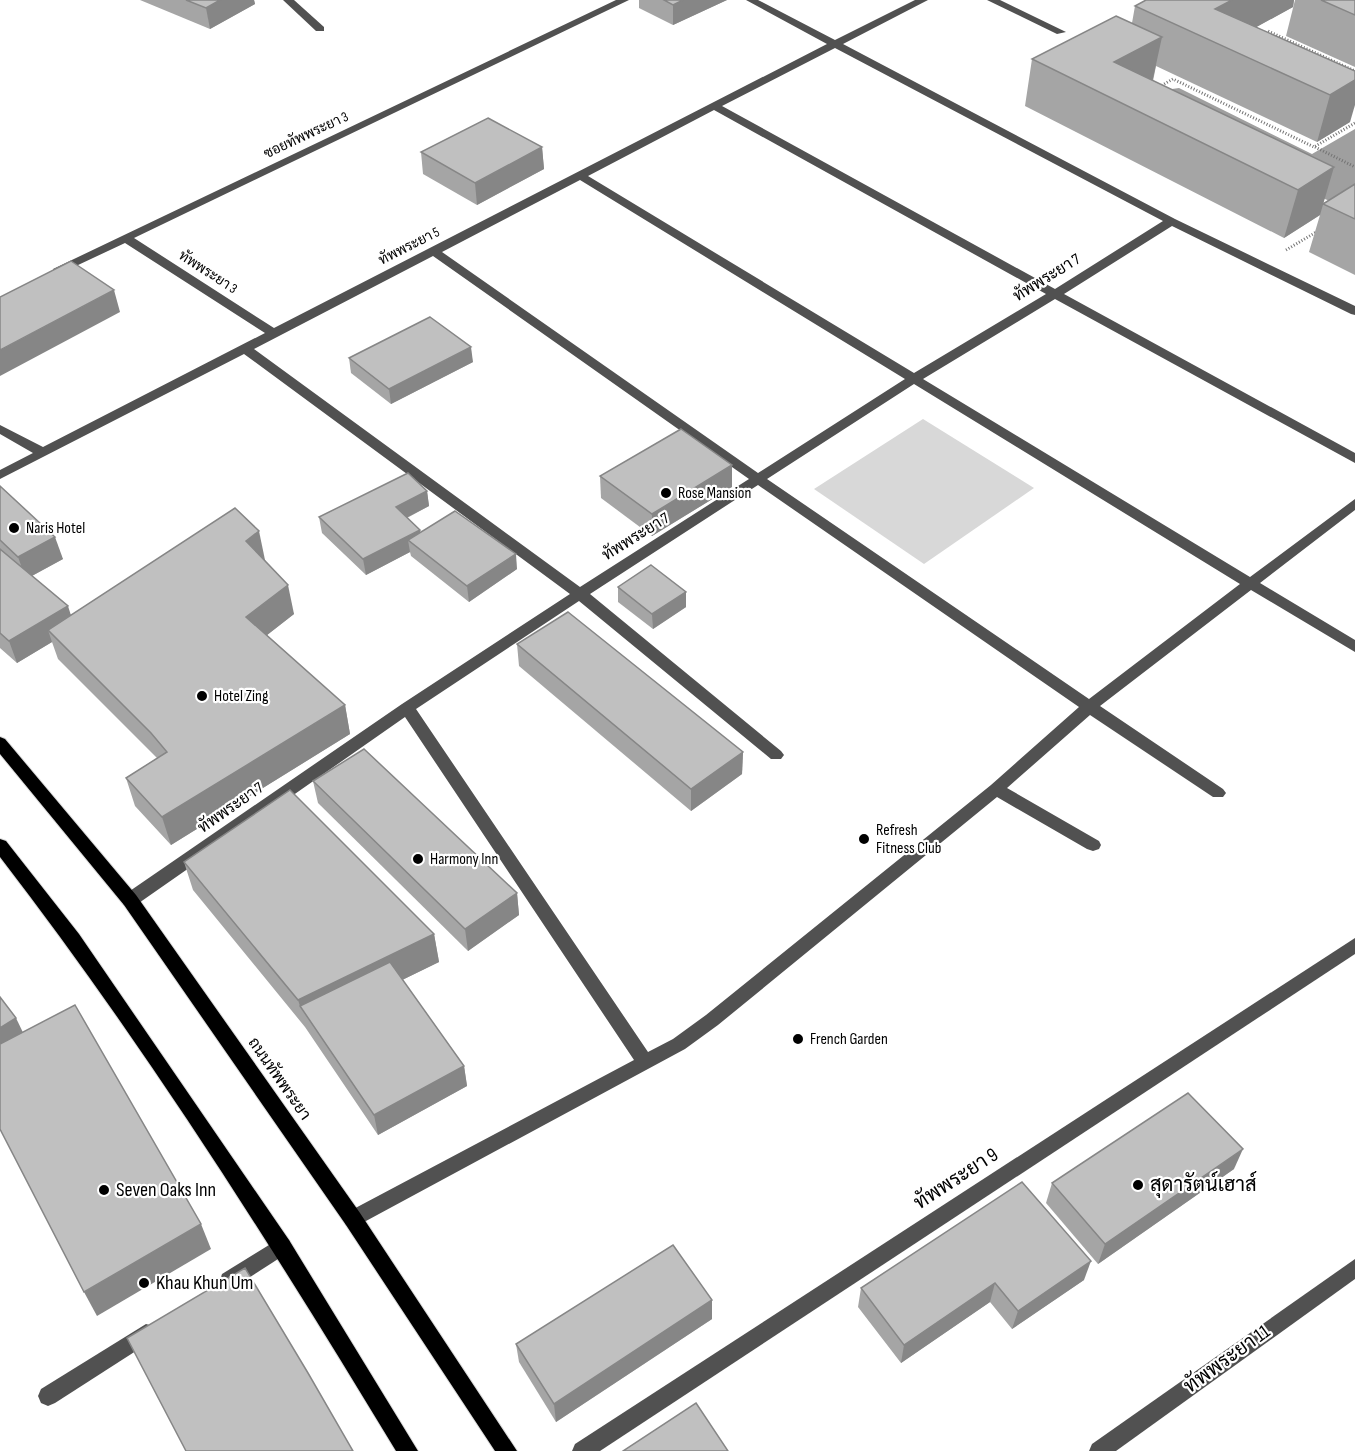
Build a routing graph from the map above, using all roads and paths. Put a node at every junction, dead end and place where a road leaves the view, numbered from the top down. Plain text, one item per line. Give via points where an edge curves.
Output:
1 (288, 0) edge
2 (624, 0) edge
3 (751, 0) edge
4 (923, 0) edge
5 (992, 0) edge
6 (320, 29) dead end
7 (1061, 32) dead end
8 (1258, 36) edge
9 (832, 45) junction
10 (1355, 70) edge
11 (1153, 90) edge
12 (714, 106) junction
13 (1355, 123) edge
14 (1314, 147) junction
15 (1355, 167) edge
16 (579, 175) junction
17 (1171, 221) junction
18 (1324, 227) edge
19 (126, 238) junction
20 (433, 250) junction
21 (1263, 265) junction
22 (42, 278) edge
23 (1055, 294) junction
24 (1355, 311) edge
25 (273, 333) junction
26 (244, 348) junction
27 (915, 378) junction
28 (0, 429) edge
29 (44, 453) junction
30 (1355, 459) edge
31 (0, 475) edge
32 (758, 480) junction
33 (1355, 503) edge
34 (1250, 584) junction
35 (580, 594) junction
36 (1355, 647) edge
37 (1089, 707) junction
38 (407, 708) junction
39 (0, 743) edge
40 (776, 755) dead end
41 (996, 789) junction
42 (1218, 793) dead end
43 (0, 845) edge
44 (1093, 845) dead end
45 (130, 900) junction
46 (1355, 945) edge
47 (646, 1063) junction
48 (353, 1219) junction
49 (282, 1245) junction
50 (1355, 1268) edge
51 (214, 1290) edge
52 (165, 1321) edge
53 (48, 1396) dead end
54 (408, 1451) edge
55 (507, 1451) edge
56 (582, 1451) edge
57 (1099, 1451) edge

1 - 6 street
2 - 19 street, ซอยทัพพระยา 3
3 - 9 street
4 - 9 street, ทัพพระยา 5
5 - 7 street
8 - 10 path via 1268,31
9 - 12 street, ทัพพระยา 5
9 - 17 street
11 - 14 path via 1173,79
12 - 16 street, ทัพพระยา 5
12 - 23 street
13 - 14 path
14 - 15 path
16 - 20 street, ทัพพระยา 5
16 - 27 street
17 - 21 street
17 - 23 street, ทัพพระยา 7
18 - 21 path
19 - 22 street, ซอยทัพพระยา 3
19 - 25 street, ทัพพระยา 3
20 - 25 street, ทัพพระยา 5
20 - 32 street
21 - 24 street
23 - 27 street, ทัพพระยา 7
23 - 30 street
25 - 26 street, ทัพพระยา 5
26 - 29 street, ทัพพระยา 5
26 - 35 street
27 - 32 street, ทัพพระยา 7
27 - 34 street
28 - 29 street
29 - 31 street, ทัพพระยา 5
32 - 35 street, ทัพพระยา 7
32 - 37 street
33 - 34 street
34 - 36 street
34 - 37 street
35 - 38 street, ทัพพระยา 7
35 - 40 street
37 - 41 street
37 - 42 street
38 - 45 street, ทัพพระยา 7
38 - 47 street
39 - 45 main road, ถนนทัพพระยา
41 - 44 street
41 - 47 street via 712,1020
43 - 49 main road via 73,939
45 - 48 main road, ถนนทัพพระยา
46 - 56 street, ทัพพระยา 9
47 - 48 street
48 - 55 main road, ถนนทัพพระยา
49 - 51 street
49 - 54 main road
50 - 57 street, ทัพพระยา 11
52 - 53 street

